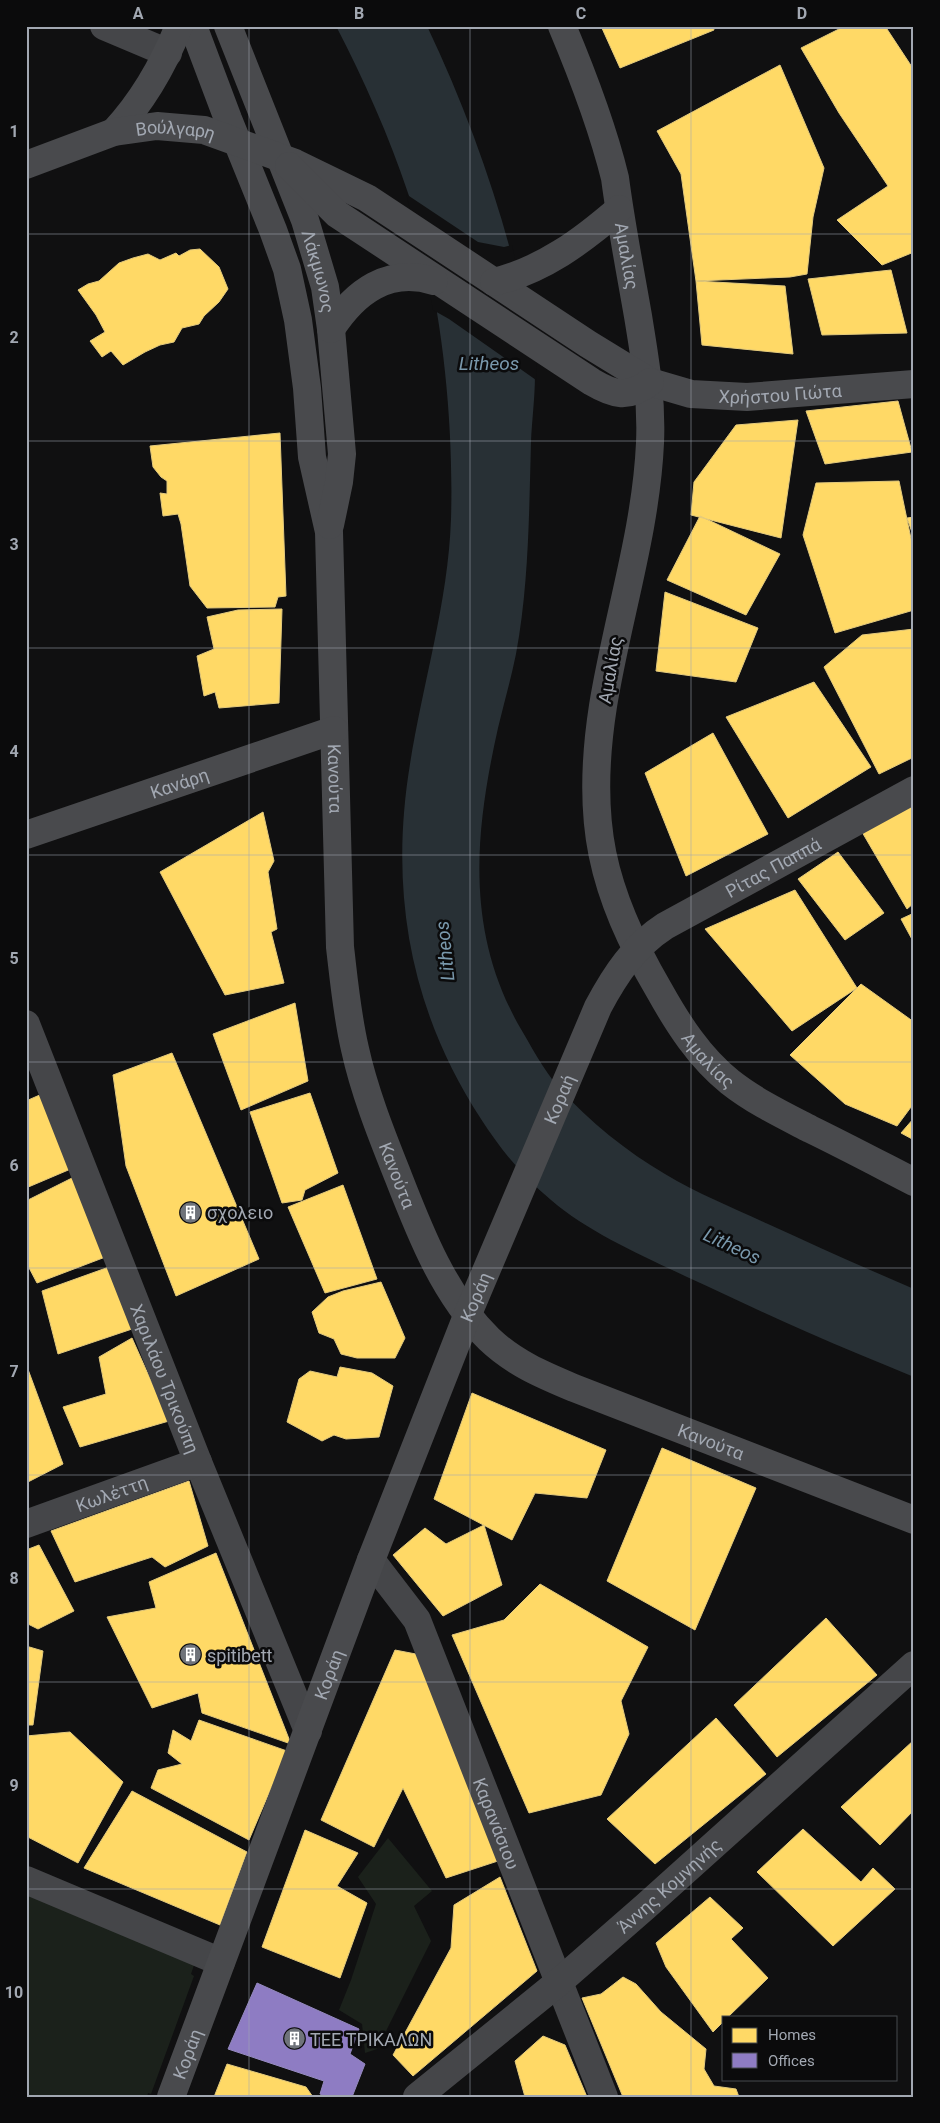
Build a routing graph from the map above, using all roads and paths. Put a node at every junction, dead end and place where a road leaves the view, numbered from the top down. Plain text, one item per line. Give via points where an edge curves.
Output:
1 (104, 26) edge
2 (179, 26) edge
3 (193, 26) edge
4 (228, 26) edge
5 (562, 26) edge
6 (168, 53) junction
7 (114, 132) junction
8 (236, 140) junction
9 (279, 156) junction
10 (26, 165) edge
11 (619, 209) junction
12 (438, 282) junction
13 (494, 282) junction
14 (331, 329) junction
15 (650, 382) junction
16 (914, 384) edge
17 (329, 532) junction
18 (334, 730) junction
19 (914, 790) edge
20 (26, 835) edge
21 (636, 950) junction
22 (26, 1024) edge
23 (914, 1182) edge
24 (497, 1245) joint
25 (468, 1316) junction
26 (198, 1462) junction
27 (914, 1520) edge
28 (26, 1524) edge
29 (371, 1560) junction
30 (914, 1665) edge
31 (308, 1732) junction
32 (26, 1880) edge
33 (221, 1962) junction
34 (558, 1982) junction
35 (170, 2097) edge
36 (417, 2097) edge
37 (604, 2097) edge

1 - 6 street
2 - 6 street
3 - 8 street
4 - 9 street, Λάκμωνος
5 - 11 street, Αμαλίας via 599,119 615,178
6 - 7 street via 133,111
7 - 8 street, Βούλγαρη via 171,127 204,130
7 - 10 street, Βούλγαρη
8 - 9 street, Βούλγαρη
8 - 17 street via 273,230 292,288 307,388 312,457
9 - 12 street via 337,214
9 - 13 street, Βούλγαρη via 377,204
9 - 14 street, Λάκμωνος via 308,229 325,287
11 - 13 street via 561,254
11 - 15 street, Αμαλίας
12 - 14 street via 408,276 378,285 356,297
12 - 15 street via 608,392 624,394
13 - 15 street, Χρήστου Γιώτα
14 - 17 street, Λάκμωνος via 342,454
15 - 16 street, Χρήστου Γιώτα via 691,394 747,397
15 - 21 street, Αμαλίας via 647,475 604,700 595,780 598,838 606,873 613,898
17 - 18 street, Κανούτα
18 - 20 street, Κανάρη
18 - 25 street, Κανούτα via 340,947 354,1049 385,1143 418,1226 449,1288
19 - 21 street, Ρίτας Παππά via 675,919
21 - 23 street, Αμαλίας via 696,1048 732,1084 776,1111
21 - 24 street, Κοραή via 598,1007
22 - 26 street, Χαριλάου Τρικούπη
24 - 25 street, Κοράη
25 - 27 street, Κανούτα via 522,1365
25 - 29 street, Κοράη
26 - 28 street, Κωλέττη
26 - 31 street, Χαριλάου Τρικούπη
29 - 31 street, Κοράη
29 - 34 street, Καρανάσιου via 417,1620
30 - 34 street, Άννης Κομνηνής
31 - 33 street, Κοράη
32 - 33 street
33 - 35 street, Κοράη
34 - 36 street, Άννης Κομνηνής
34 - 37 street, Καρανάσιου

